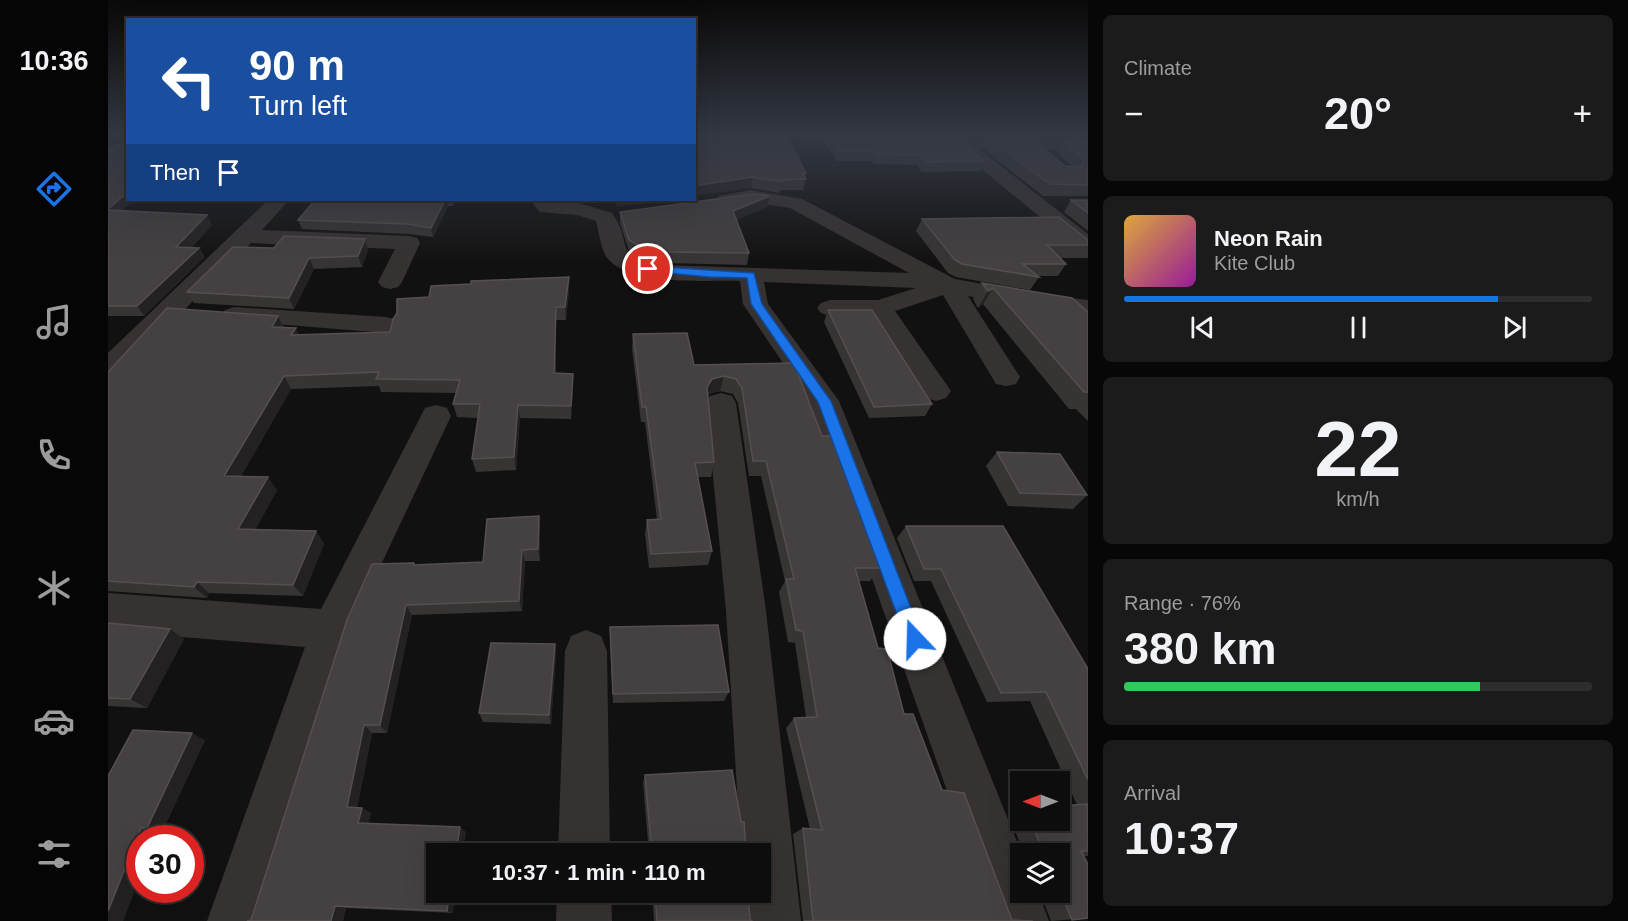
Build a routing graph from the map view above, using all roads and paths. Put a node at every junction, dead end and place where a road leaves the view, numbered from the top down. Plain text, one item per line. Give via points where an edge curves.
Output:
1 (1006, 178) edge
2 (278, 201) edge
3 (541, 201) edge
4 (707, 202) edge
5 (1039, 204) junction
6 (1068, 204) edge
7 (629, 213) edge
8 (605, 217) junction
9 (245, 236) junction
10 (1088, 245) edge
11 (751, 275) junction
12 (390, 282) dead end
13 (949, 285) junction
14 (830, 308) edge
15 (880, 308) junction
16 (1088, 308) edge
17 (169, 311) junction
18 (386, 325) dead end
19 (108, 369) edge
20 (1006, 377) dead end
21 (936, 392) dead end
22 (721, 403) dead end
23 (436, 416) dead end
24 (108, 612) edge
25 (332, 630) junction
26 (586, 651) dead end
27 (584, 843) edge
28 (584, 903) edge
29 (235, 921) edge
30 (584, 921) edge
31 (773, 921) edge
32 (1021, 921) edge

1 - 5 street
2 - 9 street
3 - 8 street via 548,208 579,209
4 - 13 street via 751,196 795,202
5 - 6 street
5 - 10 street
7 - 8 street
8 - 11 street via 617,256 633,266 664,272
9 - 12 street via 409,243
9 - 17 street
11 - 13 street
11 - 32 street via 756,304 824,401
13 - 15 street
13 - 16 street
13 - 20 street
14 - 15 street
15 - 21 street
17 - 18 street
17 - 19 street
22 - 31 street via 746,611
23 - 25 street
24 - 25 street
25 - 29 street
26 - 27 street
28 - 30 street

